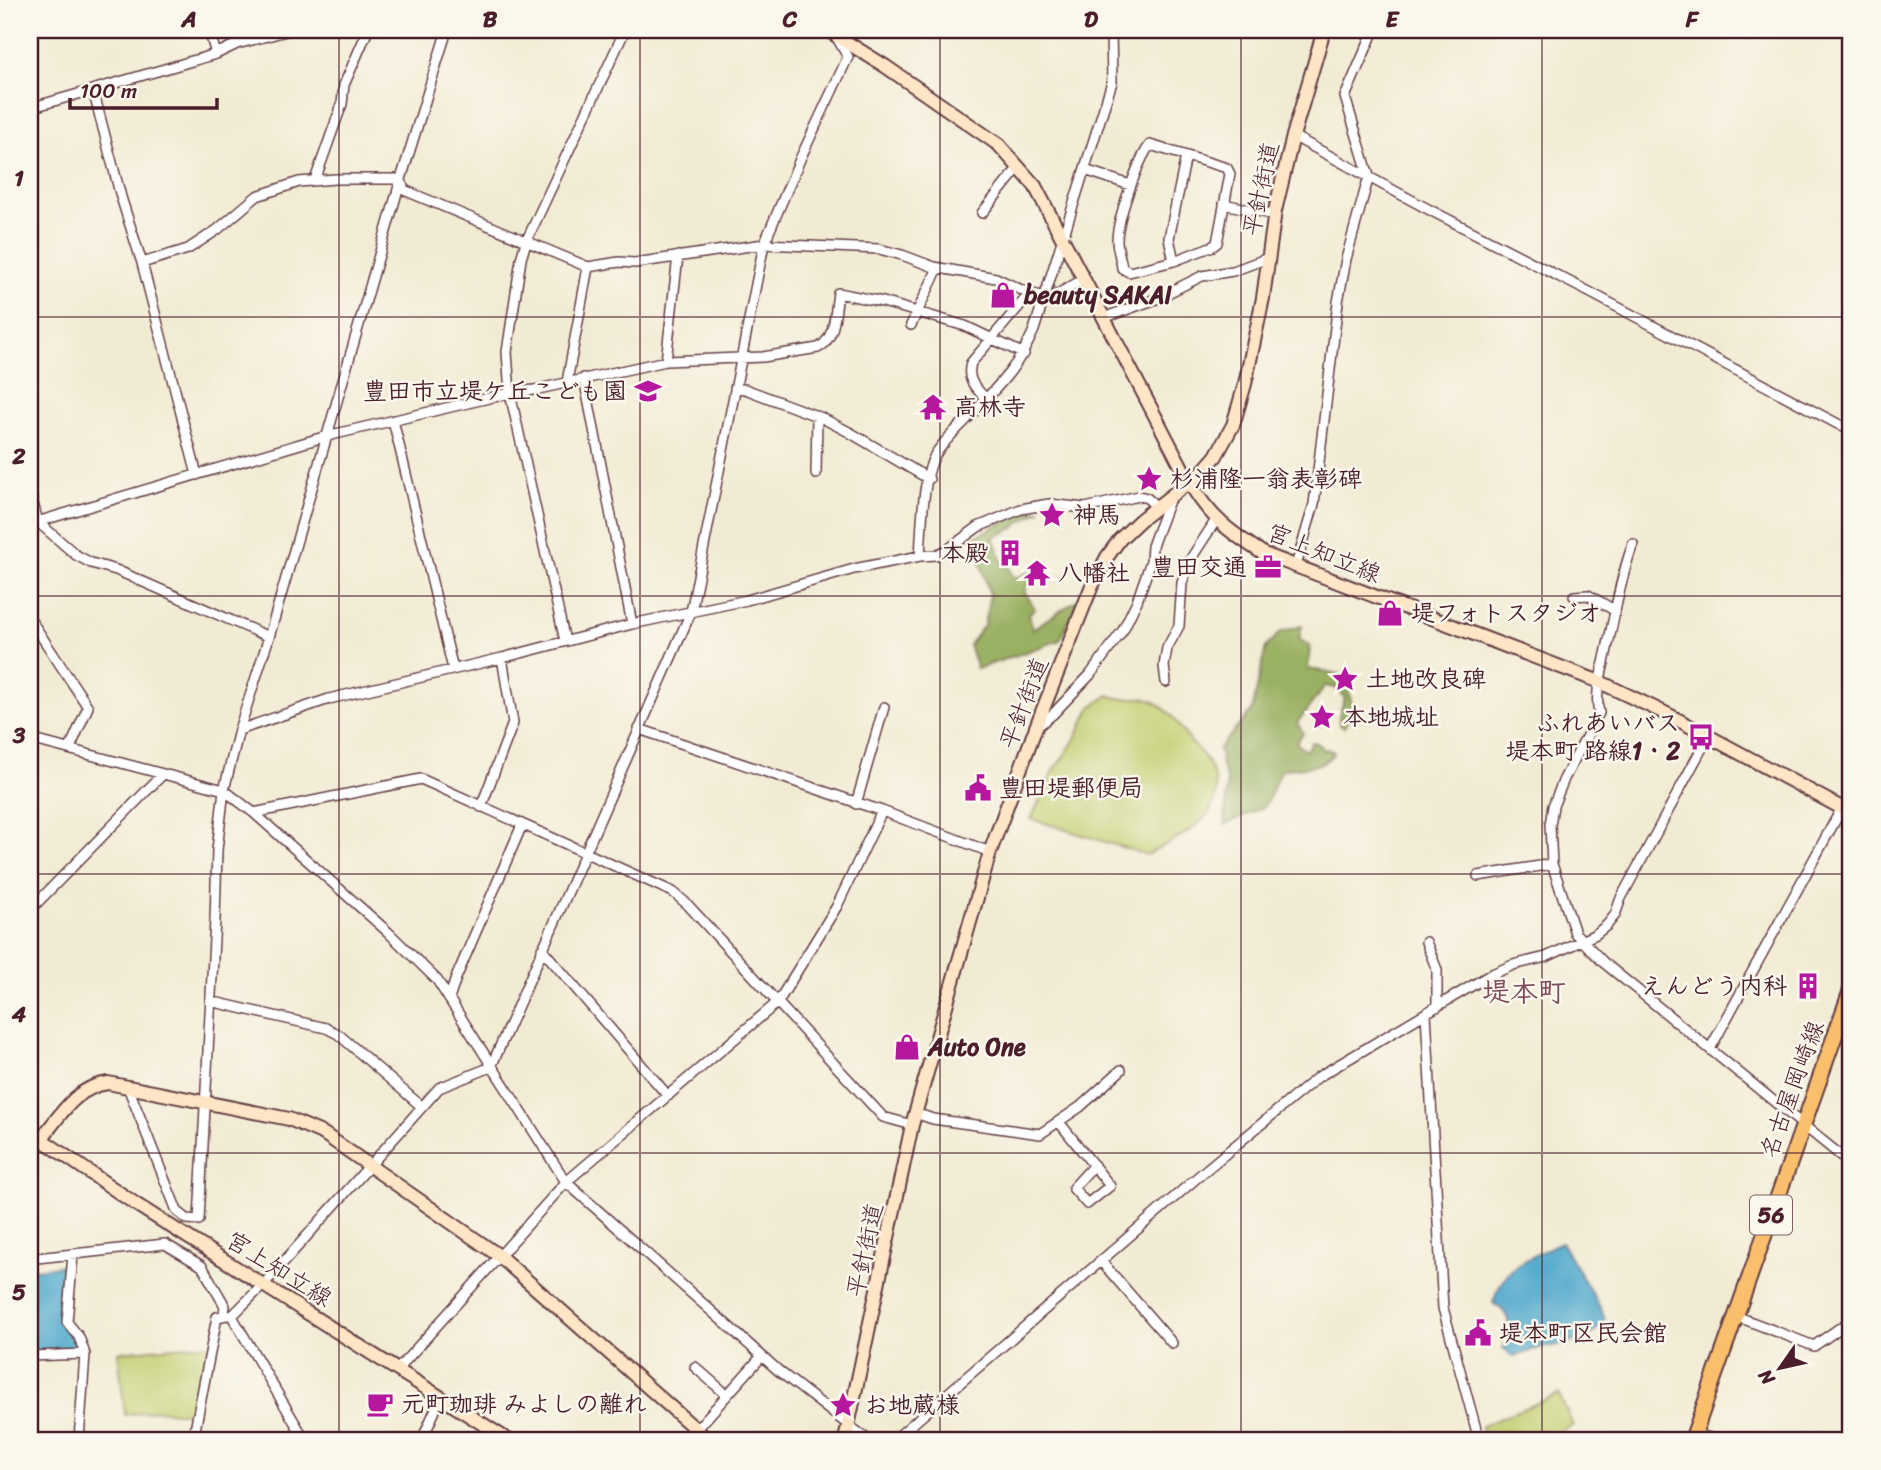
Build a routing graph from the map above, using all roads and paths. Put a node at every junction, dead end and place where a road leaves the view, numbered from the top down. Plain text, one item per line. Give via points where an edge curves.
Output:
1 (209, 30) edge
2 (290, 30) edge
3 (368, 30) edge
4 (447, 30) edge
5 (625, 30) edge
6 (1111, 30) edge
7 (1324, 30) edge
8 (1374, 30) edge
9 (835, 31) edge
10 (216, 54) junction
11 (93, 90) junction
12 (30, 108) edge
13 (1293, 136) junction
14 (1186, 156) junction
15 (1019, 167) junction
16 (1085, 170) junction
17 (1369, 176) junction
18 (401, 179) junction
19 (315, 180) junction
20 (1130, 185) junction
21 (1224, 204) junction
22 (982, 213) dead end
23 (1275, 215) junction
24 (1064, 239) junction
25 (526, 242) junction
26 (764, 244) junction
27 (678, 256) junction
28 (1268, 258) junction
29 (1174, 261) junction
30 (142, 263) junction
31 (588, 267) junction
32 (937, 268) junction
33 (1084, 279) junction
34 (1028, 293) junction
35 (1045, 298) junction
36 (918, 312) junction
37 (1103, 318) junction
38 (911, 325) dead end
39 (992, 339) junction
40 (1024, 354) junction
41 (740, 357) junction
42 (666, 361) junction
43 (584, 378) junction
44 (567, 382) junction
45 (735, 388) junction
46 (510, 393) junction
47 (986, 399) junction
48 (817, 416) junction
49 (393, 420) junction
50 (1851, 431) edge
51 (327, 436) junction
52 (816, 474) dead end
53 (197, 475) junction
54 (929, 479) junction
55 (1190, 484) junction
56 (30, 492) edge
57 (1170, 497) junction
58 (1156, 506) junction
59 (1216, 520) junction
60 (34, 523) edge
61 (1633, 544) dead end
62 (920, 556) junction
63 (1296, 566) junction
64 (1574, 596) dead end
65 (1614, 610) junction
66 (691, 612) junction
67 (30, 619) edge
68 (632, 624) junction
69 (269, 637) junction
70 (565, 641) junction
71 (502, 658) junction
72 (453, 670) junction
73 (1166, 682) dead end
74 (1600, 682) junction
75 (884, 707) dead end
76 (1036, 727) junction
77 (639, 729) junction
78 (239, 730) junction
79 (1708, 737) junction
80 (30, 739) edge
81 (70, 748) junction
82 (163, 774) junction
83 (225, 790) junction
84 (856, 804) junction
85 (481, 807) junction
86 (881, 811) junction
87 (1847, 811) edge
88 (254, 813) junction
89 (522, 825) junction
90 (990, 852) junction
91 (584, 854) junction
92 (1552, 864) junction
93 (1478, 876) dead end
94 (30, 910) edge
95 (1580, 940) junction
96 (1426, 942) dead end
97 (542, 949) junction
98 (1851, 990) edge
99 (449, 999) junction
100 (210, 1001) junction
101 (778, 1002) junction
102 (1437, 1007) junction
103 (1426, 1014) junction
104 (1710, 1049) junction
105 (491, 1066) junction
106 (1121, 1070) dead end
107 (128, 1087) junction
108 (668, 1096) junction
109 (205, 1102) junction
110 (421, 1106) junction
111 (914, 1119) junction
112 (1059, 1122) junction
113 (1803, 1125) junction
114 (30, 1129) edge
115 (41, 1139) junction
116 (30, 1153) edge
117 (370, 1164) junction
118 (1851, 1164) edge
119 (1094, 1165) dead end
120 (566, 1182) junction
121 (30, 1251) edge
122 (73, 1255) junction
123 (498, 1255) junction
124 (1101, 1261) junction
125 (264, 1284) junction
126 (228, 1315) junction
127 (1736, 1316) junction
128 (1851, 1316) edge
129 (1172, 1343) dead end
130 (85, 1354) junction
131 (30, 1356) edge
132 (762, 1356) junction
133 (695, 1367) dead end
134 (398, 1369) junction
135 (727, 1395) junction
136 (441, 1396) junction
137 (292, 1422) junction
138 (849, 1426) junction
139 (696, 1430) junction
140 (1693, 1437) edge
141 (79, 1440) edge
142 (193, 1440) edge
143 (293, 1440) edge
144 (305, 1440) edge
145 (422, 1440) edge
146 (508, 1440) edge
147 (708, 1440) edge
148 (845, 1440) edge
149 (868, 1440) edge
150 (894, 1440) edge
151 (1479, 1440) edge
152 (1719, 1440) edge

1 - 10 street
2 - 10 street
3 - 19 street via 344,85 342,104
4 - 18 street
5 - 25 street
6 - 16 street via 1112,82
7 - 13 street, 平針街道
8 - 17 street via 1345,97
9 - 15 street, 宮上知立線 via 989,138
9 - 26 street via 848,57
10 - 11 street
11 - 12 street
11 - 30 street
13 - 17 street
13 - 23 street, 平針街道
14 - 20 street via 1150,145
14 - 21 street via 1227,168
14 - 29 street via 1169,238
15 - 22 street
15 - 24 street, 宮上知立線
16 - 20 street
16 - 24 street
17 - 50 street
17 - 63 street via 1346,259 1314,504
18 - 19 street
18 - 25 street via 404,190
18 - 51 street
19 - 30 street via 257,196 188,250
20 - 29 street via 1117,239 1122,268 1129,272
21 - 23 street
21 - 29 street via 1217,243
23 - 28 street, 平針街道
24 - 33 street, 宮上知立線
24 - 35 street
25 - 31 street
25 - 46 street via 507,352
26 - 27 street
26 - 32 street via 879,249
26 - 41 street
27 - 31 street
27 - 42 street
28 - 37 street via 1202,276
28 - 55 street, 平針街道 via 1248,372 1233,425 1216,456
30 - 53 street
31 - 44 street
32 - 34 street via 996,278
32 - 36 street
33 - 35 street
33 - 37 street, 宮上知立線
34 - 35 street
34 - 39 street
35 - 40 street
36 - 38 street
36 - 39 street
36 - 41 street via 838,293 825,344 764,357
37 - 55 street, 宮上知立線
39 - 40 street
39 - 47 street via 968,373
40 - 47 street
41 - 42 street
41 - 45 street
42 - 43 street
43 - 44 street
43 - 68 street
44 - 46 street
45 - 48 street
45 - 66 street
46 - 49 street
46 - 70 street
47 - 54 street via 934,457
48 - 52 street
48 - 54 street
49 - 51 street
49 - 72 street
51 - 53 street
51 - 69 street
53 - 60 street
54 - 62 street
55 - 57 street, 平針街道
55 - 59 street, 宮上知立線
56 - 60 street
57 - 58 street, 平針街道
57 - 76 street via 1137,601 1123,630 1090,675
58 - 62 street via 1139,496 1085,508 1049,504 1021,509 978,527 947,550
58 - 76 street, 平針街道 via 1107,557
59 - 63 street, 宮上知立線 via 1264,554
59 - 73 street via 1190,560 1182,583 1179,626 1167,648 1164,666
60 - 69 street via 91,563
61 - 65 street
62 - 66 street
63 - 74 street, 宮上知立線
64 - 65 street via 1588,595
65 - 74 street
66 - 68 street
66 - 77 street
67 - 81 street via 88,707
68 - 70 street
69 - 78 street
70 - 71 street
71 - 72 street
71 - 85 street via 513,723
72 - 78 street via 329,699
74 - 79 street, 宮上知立線
74 - 92 street via 1599,713 1553,806
75 - 84 street
76 - 90 street, 平針街道
77 - 84 street
77 - 91 street
78 - 83 street
79 - 87 street, 宮上知立線
79 - 95 street via 1615,915 1596,934
80 - 81 street
81 - 82 street
82 - 83 street
82 - 94 street
83 - 88 street
83 - 100 street via 216,861
84 - 86 street
85 - 88 street via 421,779
85 - 89 street
86 - 90 street
86 - 101 street via 837,906
87 - 104 street
88 - 99 street via 410,952
89 - 91 street
89 - 99 street
90 - 111 street, 平針街道
91 - 97 street
91 - 101 street via 673,892
92 - 93 street
92 - 95 street
95 - 102 street via 1546,957 1490,975
95 - 104 street
96 - 102 street via 1437,970
97 - 105 street
97 - 108 street
98 - 113 main road, 名古屋岡崎線 / 56
99 - 105 street
100 - 109 street
100 - 110 street via 326,1028
101 - 108 street
101 - 111 street via 883,1117
102 - 103 street
103 - 124 street via 1318,1077
103 - 151 street via 1443,1308
104 - 113 street
105 - 110 street via 439,1088
105 - 120 street
106 - 112 street
107 - 109 street
107 - 109 street via 177,1212 187,1219 200,1220
107 - 115 street via 108,1083 88,1087
108 - 120 street
109 - 117 street via 289,1119 324,1134
110 - 117 street
111 - 112 street via 1040,1134
111 - 138 street, 平針街道
112 - 119 street
113 - 118 street
113 - 127 main road, 名古屋岡崎線 / 56
114 - 115 street, 宮上知立線
115 - 116 street
115 - 125 street, 宮上知立線
117 - 123 street
117 - 125 street
120 - 123 street
120 - 132 street
121 - 122 street via 37,1258
122 - 126 street via 165,1244 201,1266
122 - 130 street via 67,1322
123 - 134 street
123 - 139 street
124 - 129 street
124 - 150 street
125 - 126 street
125 - 134 street, 宮上知立線
126 - 137 street
126 - 142 street via 217,1317
127 - 128 street via 1814,1346
127 - 140 main road, 名古屋岡崎線 / 56
130 - 131 street
130 - 141 street
132 - 135 street
132 - 138 street
133 - 135 street
134 - 136 street, 宮上知立線
135 - 139 street
136 - 145 street
136 - 146 street, 宮上知立線
137 - 143 street
137 - 144 street
138 - 148 street, 平針街道
138 - 149 street
139 - 147 street
140 - 152 street

